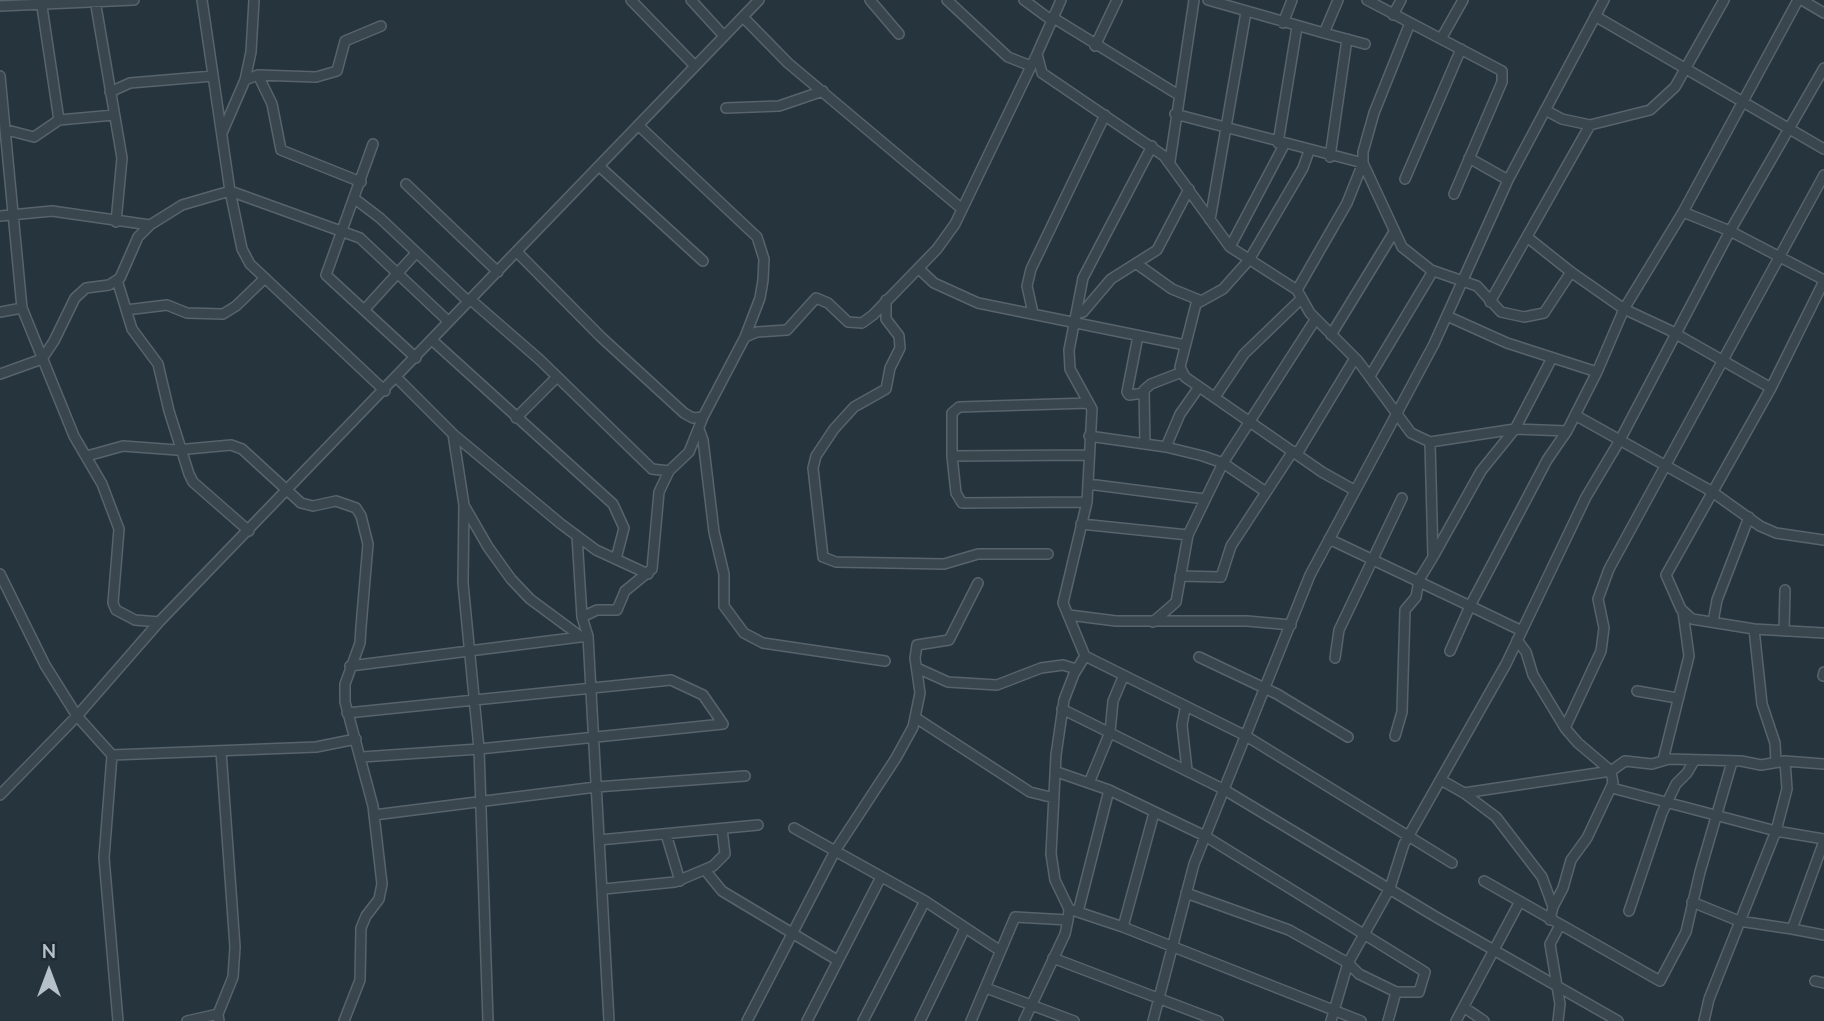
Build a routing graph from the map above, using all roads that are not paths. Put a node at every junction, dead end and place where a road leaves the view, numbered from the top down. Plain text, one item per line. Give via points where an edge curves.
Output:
1 (134, 0) edge
2 (202, 0) edge
3 (254, 0) edge
4 (631, 0) edge
5 (691, 0) edge
6 (759, 0) edge
7 (870, 0) edge
8 (947, 0) edge
9 (963, 0) edge
10 (1024, 0) edge
11 (1061, 0) edge
12 (1117, 0) edge
13 (1194, 0) edge
14 (1208, 0) edge
15 (1292, 0) edge
16 (1338, 0) edge
17 (1367, 0) edge
18 (1401, 0) edge
19 (1463, 0) edge
20 (1604, 0) edge
21 (1724, 0) edge
22 (1800, 0) edge
23 (95, 1) edge
24 (41, 2) edge
25 (1235, 4) edge
26 (0, 6) edge
27 (956, 8) junction
28 (1246, 12) junction
29 (1824, 13) edge
30 (1393, 15) junction
31 (1595, 16) junction
32 (743, 17) junction
33 (1051, 19) junction
34 (1283, 23) junction
35 (1410, 23) junction
36 (381, 26) dead end
37 (1297, 27) junction
38 (1324, 33) junction
39 (899, 34) dead end
40 (724, 36) junction
41 (1347, 39) junction
42 (1441, 39) junction
43 (1365, 44) dead end
44 (1095, 46) junction
45 (1461, 49) junction
46 (1037, 54) junction
47 (695, 66) junction
48 (1031, 66) junction
49 (1685, 68) junction
50 (1824, 68) edge
51 (258, 75) junction
52 (0, 76) edge
53 (213, 76) junction
54 (245, 80) junction
55 (823, 91) junction
56 (110, 92) junction
57 (1177, 94) junction
58 (1743, 100) junction
59 (726, 108) dead end
60 (1545, 110) junction
61 (1175, 114) junction
62 (114, 115) junction
63 (1105, 115) junction
64 (59, 120) junction
65 (638, 125) junction
66 (1591, 125) junction
67 (4, 126) edge
68 (1791, 128) junction
69 (1226, 130) junction
70 (222, 133) junction
71 (373, 144) dead end
72 (1281, 144) junction
73 (1152, 146) junction
74 (1824, 149) edge
75 (1309, 151) junction
76 (1330, 157) junction
77 (1469, 158) junction
78 (1170, 161) junction
79 (1363, 163) junction
80 (599, 166) junction
81 (1824, 175) edge
82 (1405, 178) dead end
83 (1508, 180) junction
84 (361, 182) junction
85 (406, 184) dead end
86 (1189, 189) junction
87 (230, 191) junction
88 (1454, 194) dead end
89 (355, 199) junction
90 (962, 209) junction
91 (1683, 212) junction
92 (14, 214) junction
93 (0, 216) edge
94 (1210, 220) junction
95 (116, 222) junction
96 (150, 225) junction
97 (344, 230) junction
98 (1730, 231) junction
99 (1394, 232) junction
100 (1527, 237) junction
101 (1230, 247) junction
102 (517, 252) junction
103 (416, 253) junction
104 (1778, 257) junction
105 (1249, 260) junction
106 (703, 261) dead end
107 (1137, 264) junction
108 (919, 269) junction
109 (1433, 271) junction
110 (498, 272) junction
111 (1571, 272) junction
112 (398, 274) junction
113 (265, 278) junction
114 (117, 280) junction
115 (1464, 280) junction
116 (1824, 281) edge
117 (1299, 295) junction
118 (886, 300) junction
119 (1199, 300) junction
120 (470, 301) junction
121 (1490, 302) junction
122 (22, 308) junction
123 (365, 309) junction
124 (1624, 309) junction
125 (126, 310) junction
126 (0, 312) edge
127 (1033, 313) junction
128 (1447, 316) junction
129 (1076, 317) junction
130 (1315, 320) junction
131 (448, 321) junction
132 (1331, 335) junction
133 (1677, 335) junction
134 (1138, 336) junction
135 (745, 337) junction
136 (432, 340) junction
137 (1185, 345) junction
138 (416, 358) junction
139 (1356, 358) junction
140 (1552, 358) junction
141 (42, 359) junction
142 (1723, 362) junction
143 (1182, 372) junction
144 (1597, 372) junction
145 (0, 374) edge
146 (1370, 376) junction
147 (557, 377) junction
148 (397, 378) junction
149 (1199, 387) junction
150 (1771, 388) junction
151 (385, 391) junction
152 (1144, 393) junction
153 (1215, 397) junction
154 (1089, 403) junction
155 (1396, 410) junction
156 (1576, 415) junction
157 (703, 417) junction
158 (516, 418) junction
159 (1250, 421) junction
160 (699, 428) junction
161 (1515, 429) junction
162 (1566, 431) junction
163 (453, 434) junction
164 (1089, 436) junction
165 (1620, 440) junction
166 (1430, 442) junction
167 (1144, 444) junction
168 (1166, 447) junction
169 (180, 450) junction
170 (1295, 453) junction
171 (1088, 455) junction
172 (87, 456) junction
173 (952, 456) junction
174 (1223, 463) junction
175 (1665, 466) junction
176 (669, 471) junction
177 (1087, 484) junction
178 (1354, 490) junction
179 (287, 491) junction
180 (1711, 491) junction
181 (1266, 492) junction
182 (1402, 498) dead end
183 (1205, 499) junction
184 (1087, 502) junction
185 (464, 505) junction
186 (1749, 517) junction
187 (1081, 524) junction
188 (249, 531) junction
189 (1188, 535) junction
190 (577, 536) junction
191 (1329, 539) junction
192 (1824, 540) edge
193 (1048, 554) dead end
194 (1433, 557) junction
195 (616, 559) junction
196 (1373, 561) junction
197 (0, 574) edge
198 (648, 574) junction
199 (1180, 576) junction
200 (1419, 580) junction
201 (978, 583) dead end
202 (1785, 590) dead end
203 (1470, 606) junction
204 (1683, 612) junction
205 (1069, 615) junction
206 (582, 617) junction
207 (1153, 621) junction
208 (159, 622) junction
209 (1713, 622) junction
210 (1291, 625) junction
211 (1754, 629) junction
212 (1784, 631) junction
213 (1824, 633) edge
214 (584, 636) junction
215 (1519, 636) junction
216 (468, 649) junction
217 (1450, 651) dead end
218 (1085, 656) junction
219 (1199, 657) dead end
220 (1335, 658) dead end
221 (885, 661) dead end
222 (350, 666) junction
223 (917, 668) junction
224 (1076, 669) junction
225 (1123, 677) junction
226 (590, 687) junction
227 (1265, 688) junction
228 (1637, 691) dead end
229 (1677, 698) junction
230 (474, 700) junction
231 (1062, 709) junction
232 (1185, 709) junction
233 (347, 712) junction
234 (76, 716) junction
235 (916, 718) junction
236 (1565, 728) junction
237 (1110, 732) junction
238 (1245, 736) junction
239 (1395, 736) dead end
240 (594, 737) junction
241 (1348, 737) dead end
242 (356, 739) junction
243 (479, 749) junction
244 (221, 751) junction
245 (111, 755) junction
246 (362, 757) junction
247 (1663, 760) junction
248 (1693, 761) junction
249 (1732, 762) junction
250 (1781, 762) junction
251 (1824, 764) edge
252 (1187, 770) junction
253 (1611, 771) junction
254 (1057, 772) junction
255 (745, 776) dead end
256 (1441, 780) junction
257 (1089, 783) junction
258 (596, 787) junction
259 (1612, 788) junction
260 (1223, 789) junction
261 (1109, 790) junction
262 (1464, 793) junction
263 (0, 795) edge
264 (1054, 798) junction
265 (1667, 803) junction
266 (482, 804) junction
267 (1154, 813) junction
268 (374, 815) junction
269 (1717, 816) junction
270 (758, 825) dead end
271 (722, 828) junction
272 (794, 828) dead end
273 (1776, 831) junction
274 (666, 834) junction
275 (1205, 835) junction
276 (1407, 838) junction
277 (599, 840) junction
278 (1824, 840) edge
279 (835, 851) junction
280 (1452, 863) dead end
281 (705, 870) junction
282 (881, 877) junction
283 (680, 881) junction
284 (1484, 881) dead end
285 (1390, 888) junction
286 (604, 889) junction
287 (1186, 893) junction
288 (925, 901) junction
289 (1692, 902) junction
290 (1519, 903) junction
291 (1553, 907) junction
292 (1073, 911) junction
293 (1629, 911) dead end
294 (1068, 920) junction
295 (1550, 920) junction
296 (1739, 921) junction
297 (1560, 925) junction
298 (1123, 927) junction
299 (965, 928) junction
300 (1793, 929) junction
301 (792, 933) junction
302 (1824, 935) edge
303 (1364, 936) junction
304 (1172, 948) junction
305 (1496, 949) junction
306 (999, 950) junction
307 (1053, 958) junction
308 (837, 960) junction
309 (1348, 963) junction
310 (1557, 987) junction
311 (986, 988) junction
312 (1396, 992) junction
313 (1159, 999) junction
314 (1031, 1004) junction
315 (1041, 1007) junction
316 (1465, 1008) junction
317 (1335, 1010) junction
318 (218, 1017) edge
319 (118, 1021) edge
320 (187, 1021) edge
321 (344, 1021) edge
322 (488, 1021) edge
323 (609, 1021) edge
324 (747, 1021) edge
325 (807, 1021) edge
326 (863, 1021) edge
327 (920, 1021) edge
328 (971, 1021) edge
329 (1024, 1021) edge
330 (1051, 1021) edge
331 (1074, 1021) edge
332 (1153, 1021) edge
333 (1218, 1021) edge
334 (1331, 1021) edge
335 (1361, 1021) edge
336 (1388, 1021) edge
337 (1456, 1021) edge
338 (1484, 1021) edge
339 (1558, 1021) edge
340 (1618, 1021) edge
341 (1704, 1021) edge

1 - 23 street
2 - 53 street
3 - 54 street
4 - 47 street
5 - 40 street
6 - 32 street
7 - 39 street
8 - 27 street
9 - 27 street
10 - 33 street
11 - 33 street
12 - 44 street
13 - 57 street
14 - 25 street
15 - 34 street
16 - 38 street
17 - 30 street
18 - 30 street
19 - 42 street
20 - 31 street
21 - 49 street
22 - 29 street
22 - 58 street
23 - 24 street
23 - 56 street
24 - 26 street
24 - 64 street
25 - 28 street
27 - 48 street via 1008,58
28 - 34 street
28 - 69 street
30 - 35 street
31 - 49 street
31 - 60 street
32 - 40 street
32 - 55 street
33 - 44 street
33 - 46 street
34 - 37 street
35 - 42 street
35 - 79 street via 1374,113
36 - 51 street via 345,41 337,71 316,77
37 - 38 street
37 - 72 street
38 - 41 street
40 - 47 street
41 - 43 street
41 - 76 street
42 - 45 street
44 - 57 street
45 - 77 street via 1499,69 1503,76
45 - 82 street
46 - 48 street
46 - 63 street via 1042,73
47 - 65 street
48 - 90 street
49 - 58 street
49 - 66 street via 1664,100 1650,110
50 - 68 street
51 - 54 street
51 - 84 street via 272,104 281,150
52 - 67 street
53 - 56 street via 130,83
53 - 70 street
54 - 70 street
55 - 59 street via 779,106
55 - 90 street
56 - 62 street
57 - 61 street
58 - 68 street
58 - 91 street
60 - 66 street
60 - 83 street
61 - 69 street
61 - 78 street
62 - 64 street
62 - 95 street via 122,164
63 - 73 street
63 - 127 street via 1031,269 1027,286
64 - 67 street via 34,137
65 - 80 street
65 - 135 street via 757,237 764,259 761,298
66 - 100 street
67 - 92 street
68 - 74 street
68 - 98 street
69 - 72 street
69 - 94 street
70 - 87 street
71 - 84 street
72 - 75 street
72 - 101 street
73 - 78 street
73 - 129 street via 1088,267
75 - 76 street
75 - 105 street
76 - 79 street
77 - 83 street
77 - 88 street
78 - 86 street
79 - 99 street
79 - 117 street
80 - 102 street
80 - 106 street
81 - 104 street
83 - 115 street
84 - 89 street
85 - 110 street
86 - 94 street
86 - 107 street via 1157,250
87 - 96 street via 182,205
87 - 97 street
87 - 113 street via 242,249
89 - 97 street
89 - 103 street
90 - 108 street
91 - 98 street
91 - 124 street
92 - 93 street
92 - 95 street via 52,211
92 - 122 street
94 - 101 street
95 - 96 street
96 - 114 street via 138,237
97 - 112 street via 360,238
97 - 123 street via 327,275
98 - 104 street
98 - 133 street
99 - 109 street via 1402,247
99 - 132 street
100 - 111 street
100 - 121 street
101 - 105 street
102 - 110 street
102 - 157 street via 684,413
103 - 112 street
103 - 120 street
104 - 116 street
104 - 142 street
105 - 117 street
105 - 119 street via 1223,289
107 - 119 street via 1172,289
107 - 129 street via 1111,279
108 - 118 street
108 - 127 street via 963,298
109 - 115 street
109 - 146 street
110 - 120 street
111 - 121 street via 1544,313 1534,317 1512,316
111 - 124 street
112 - 123 street
112 - 131 street
113 - 125 street via 223,314 187,313 167,304
113 - 151 street
114 - 125 street
114 - 141 street via 80,292
115 - 121 street via 1478,286
115 - 128 street
116 - 150 street
117 - 130 street
117 - 153 street via 1244,354
118 - 135 street via 868,320 856,324 816,298 787,330
118 - 193 street via 886,319 899,336 900,348 886,389 854,407 834,429 813,468 824,557 836,562 951,564 978,554
119 - 137 street
120 - 131 street
120 - 147 street
122 - 126 street
122 - 141 street
123 - 138 street
124 - 133 street
124 - 144 street
125 - 169 street via 138,338 158,364
127 - 129 street
128 - 140 street
128 - 155 street
129 - 134 street
129 - 154 street via 1070,369
130 - 132 street
130 - 159 street
131 - 136 street
132 - 139 street
133 - 142 street
133 - 165 street
134 - 137 street
134 - 152 street via 1127,392
135 - 157 street
136 - 138 street
136 - 158 street
137 - 143 street
138 - 148 street
139 - 146 street
139 - 170 street
140 - 144 street
140 - 161 street
141 - 145 street
141 - 172 street
142 - 150 street
142 - 175 street
143 - 149 street
143 - 152 street via 1151,384
144 - 156 street
146 - 155 street
147 - 158 street
147 - 176 street via 652,469
148 - 151 street
148 - 163 street
149 - 153 street
149 - 168 street via 1180,414
150 - 180 street
151 - 179 street
152 - 167 street
153 - 159 street
154 - 164 street
154 - 173 street via 959,407 952,413
155 - 166 street via 1411,433
155 - 178 street
156 - 162 street
156 - 165 street
157 - 160 street
158 - 195 street via 613,504 624,528
159 - 170 street
159 - 174 street
160 - 176 street via 689,452
160 - 221 street via 724,574 724,606 744,633 762,643
161 - 162 street
161 - 166 street
161 - 194 street via 1481,471
162 - 203 street
163 - 185 street
163 - 190 street
164 - 167 street
164 - 171 street
165 - 175 street
165 - 215 street via 1586,497
166 - 194 street
167 - 168 street
168 - 174 street
169 - 172 street via 123,446
169 - 179 street via 230,445 242,449
169 - 188 street via 193,482
170 - 178 street
170 - 181 street
171 - 173 street
171 - 177 street
172 - 208 street via 121,535 116,610 135,620
173 - 184 street via 956,494 967,504
174 - 181 street
174 - 183 street
175 - 180 street
175 - 236 street via 1599,591 1604,628 1601,651
176 - 198 street via 659,492 654,563
177 - 183 street
177 - 184 street
178 - 191 street
179 - 188 street
179 - 222 street via 307,506 336,501 356,508 366,528 360,643
180 - 186 street
180 - 204 street via 1666,575
181 - 199 street via 1231,546 1221,577
182 - 196 street
183 - 189 street
184 - 187 street
185 - 214 street via 488,547 530,599
185 - 216 street
186 - 192 street via 1776,533
186 - 209 street
187 - 189 street
187 - 205 street via 1063,591
188 - 208 street
189 - 199 street
190 - 195 street
190 - 206 street
191 - 196 street
191 - 210 street
194 - 200 street
195 - 198 street
196 - 200 street
196 - 220 street via 1339,630
197 - 234 street
198 - 206 street via 625,591 617,610 597,610
199 - 207 street via 1176,602
200 - 203 street
200 - 239 street via 1402,627 1402,712
201 - 223 street via 949,640 917,645
202 - 212 street
203 - 215 street
203 - 217 street
204 - 209 street via 1692,619
204 - 229 street via 1689,656
205 - 207 street
205 - 218 street
206 - 214 street
207 - 210 street
208 - 234 street
209 - 211 street
210 - 227 street
211 - 212 street
211 - 250 street via 1762,704
212 - 213 street
214 - 216 street
214 - 226 street
215 - 236 street
215 - 256 street
216 - 222 street
216 - 230 street
218 - 224 street
218 - 225 street
219 - 227 street
222 - 233 street via 345,684
223 - 224 street via 947,682 997,685 1041,668 1063,665
223 - 235 street
224 - 231 street
225 - 232 street
225 - 237 street via 1113,701
226 - 230 street
226 - 240 street
226 - 240 street via 671,680 703,695 723,724
227 - 238 street
227 - 241 street
228 - 229 street
229 - 247 street
230 - 233 street
230 - 243 street
231 - 237 street
231 - 254 street
232 - 238 street
232 - 252 street via 1182,725
233 - 242 street
234 - 245 street
234 - 263 street
235 - 264 street via 1030,792
235 - 279 street via 896,758
236 - 253 street
237 - 252 street
237 - 257 street
238 - 260 street
238 - 276 street
240 - 243 street
240 - 258 street
242 - 244 street via 316,747
242 - 246 street
243 - 246 street
243 - 266 street
244 - 245 street
244 - 318 street via 235,947 233,977
245 - 319 street via 104,858
246 - 268 street
247 - 248 street
247 - 253 street via 1652,764 1625,761
248 - 249 street
248 - 265 street
249 - 250 street
249 - 269 street
250 - 251 street
250 - 273 street via 1787,789
252 - 260 street
253 - 259 street
253 - 262 street
254 - 257 street
254 - 264 street
255 - 258 street
256 - 262 street
256 - 276 street
257 - 261 street
258 - 266 street
258 - 277 street
259 - 265 street
259 - 291 street via 1571,860
260 - 275 street
260 - 285 street
261 - 267 street
261 - 292 street
262 - 291 street via 1496,817 1542,877
264 - 292 street via 1052,870
265 - 269 street
265 - 293 street
266 - 268 street
266 - 322 street
267 - 275 street
267 - 298 street
268 - 321 street via 382,884 379,899 361,928 360,979
269 - 273 street
269 - 289 street
270 - 271 street
271 - 274 street
271 - 281 street via 725,854
272 - 279 street
273 - 278 street
273 - 296 street
274 - 277 street
274 - 283 street
275 - 287 street
275 - 303 street
276 - 280 street
276 - 285 street
277 - 286 street
278 - 300 street
279 - 282 street
279 - 301 street
281 - 283 street
281 - 301 street via 722,891
282 - 288 street
282 - 308 street
283 - 286 street
284 - 290 street
285 - 303 street
285 - 305 street
286 - 323 street
287 - 304 street
287 - 309 street via 1289,930
288 - 299 street
288 - 326 street
289 - 296 street
289 - 297 street via 1682,944 1660,981
290 - 295 street
290 - 305 street
291 - 295 street
292 - 294 street
292 - 298 street
294 - 306 street via 1015,917
294 - 307 street
295 - 297 street
296 - 300 street
296 - 341 street
297 - 310 street via 1550,944
298 - 304 street
299 - 306 street
299 - 327 street
300 - 302 street
301 - 308 street
301 - 324 street
303 - 309 street
303 - 312 street via 1425,972 1419,992
304 - 313 street
304 - 317 street
305 - 310 street
305 - 316 street
306 - 311 street
307 - 313 street
307 - 314 street
308 - 325 street
309 - 312 street via 1359,974
309 - 317 street
310 - 339 street
310 - 340 street
311 - 314 street
311 - 328 street
312 - 336 street
313 - 332 street
313 - 333 street
314 - 315 street
314 - 329 street
315 - 330 street
315 - 331 street
316 - 337 street
316 - 338 street
317 - 334 street
317 - 335 street
318 - 320 street

